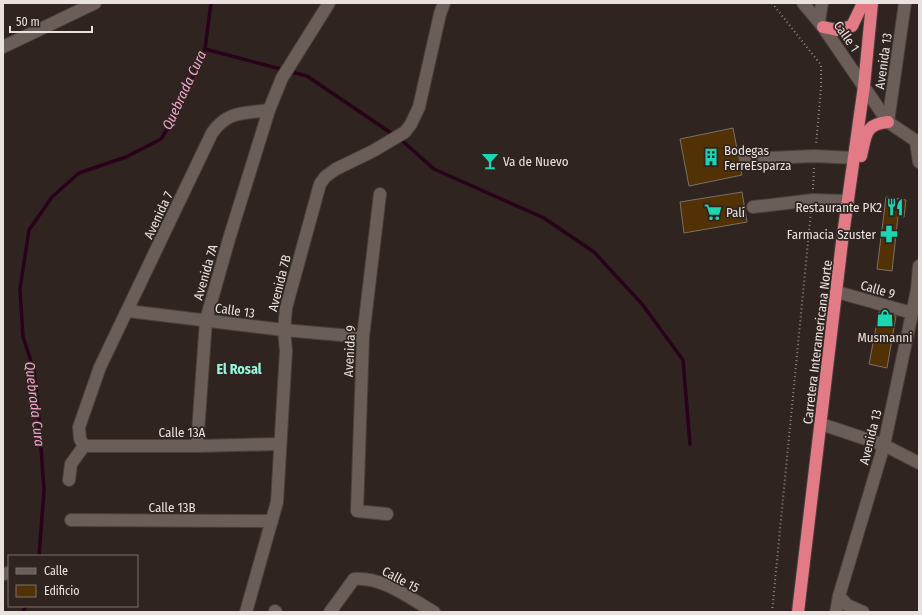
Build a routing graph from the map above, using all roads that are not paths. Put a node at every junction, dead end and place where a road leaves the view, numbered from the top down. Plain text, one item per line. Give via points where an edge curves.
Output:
1 (95, 3) edge
2 (328, 3) edge
3 (444, 3) edge
4 (803, 3) edge
5 (822, 3) edge
6 (863, 3) edge
7 (872, 3) edge
8 (905, 3) edge
9 (821, 24) junction
10 (3, 47) edge
11 (864, 86) junction
12 (269, 110) junction
13 (888, 122) junction
14 (917, 143) edge
15 (854, 158) junction
16 (745, 159) dead end
17 (919, 162) edge
18 (380, 194) dead end
19 (848, 201) junction
20 (753, 208) dead end
21 (845, 230) junction
22 (919, 266) edge
23 (918, 291) edge
24 (837, 292) junction
25 (128, 311) junction
26 (912, 313) junction
27 (206, 320) junction
28 (284, 330) junction
29 (363, 337) junction
30 (821, 424) junction
31 (280, 444) junction
32 (884, 445) junction
33 (84, 446) junction
34 (197, 446) junction
35 (919, 463) edge
36 (69, 480) dead end
37 (387, 514) dead end
38 (71, 520) dead end
39 (272, 521) junction
40 (839, 596) junction
41 (246, 612) edge
42 (330, 612) edge
43 (434, 612) edge
44 (798, 612) edge
45 (836, 612) edge
46 (863, 612) edge

1 - 10 street
2 - 12 street via 292,59
3 - 28 street, Avenida 7B via 420,107 411,124 405,132 336,169 320,184 286,308
4 - 9 street, Calle 1
5 - 9 street
6 - 9 highway via 852,26 837,30
7 - 11 highway, Carretera Interamericana Norte
8 - 13 street, Avenida 13
9 - 11 street, Calle 1
11 - 13 street, Calle 1
11 - 15 highway, Carretera Interamericana Norte
12 - 25 street, Avenida 7 via 231,115 220,122 212,133
12 - 27 street, Avenida 7A
13 - 14 street
13 - 21 highway via 874,124 866,137
14 - 17 street
15 - 16 street via 815,156
15 - 19 highway, Carretera Interamericana Norte
18 - 29 street, Avenida 9
19 - 20 street via 812,200
19 - 21 highway, Carretera Interamericana Norte
21 - 24 highway, Carretera Interamericana Norte
22 - 23 street, Avenida 13
23 - 26 street, Avenida 13
24 - 26 street, Calle 9
24 - 30 highway, Carretera Interamericana Norte
25 - 27 street, Calle 13
25 - 33 street, Avenida 7 via 100,367 79,428
26 - 32 street, Avenida 13
27 - 28 street, Calle 13
27 - 34 street, Avenida 7A
28 - 29 street, Calle 13
28 - 31 street, Avenida 7B via 286,351
29 - 37 street, Avenida 9 via 357,511
30 - 32 street
30 - 44 highway, Carretera Interamericana Norte
31 - 34 street, Calle 13A
31 - 39 street, Avenida 7B via 277,502
32 - 35 street
32 - 40 street, Avenida 13
33 - 34 street, Calle 13A
33 - 36 street via 70,464
38 - 39 street, Calle 13B
39 - 41 street, Avenida 7B
40 - 45 street, Avenida 13
40 - 46 street via 847,605
42 - 43 street, Calle 15 via 354,579 367,578 380,581

